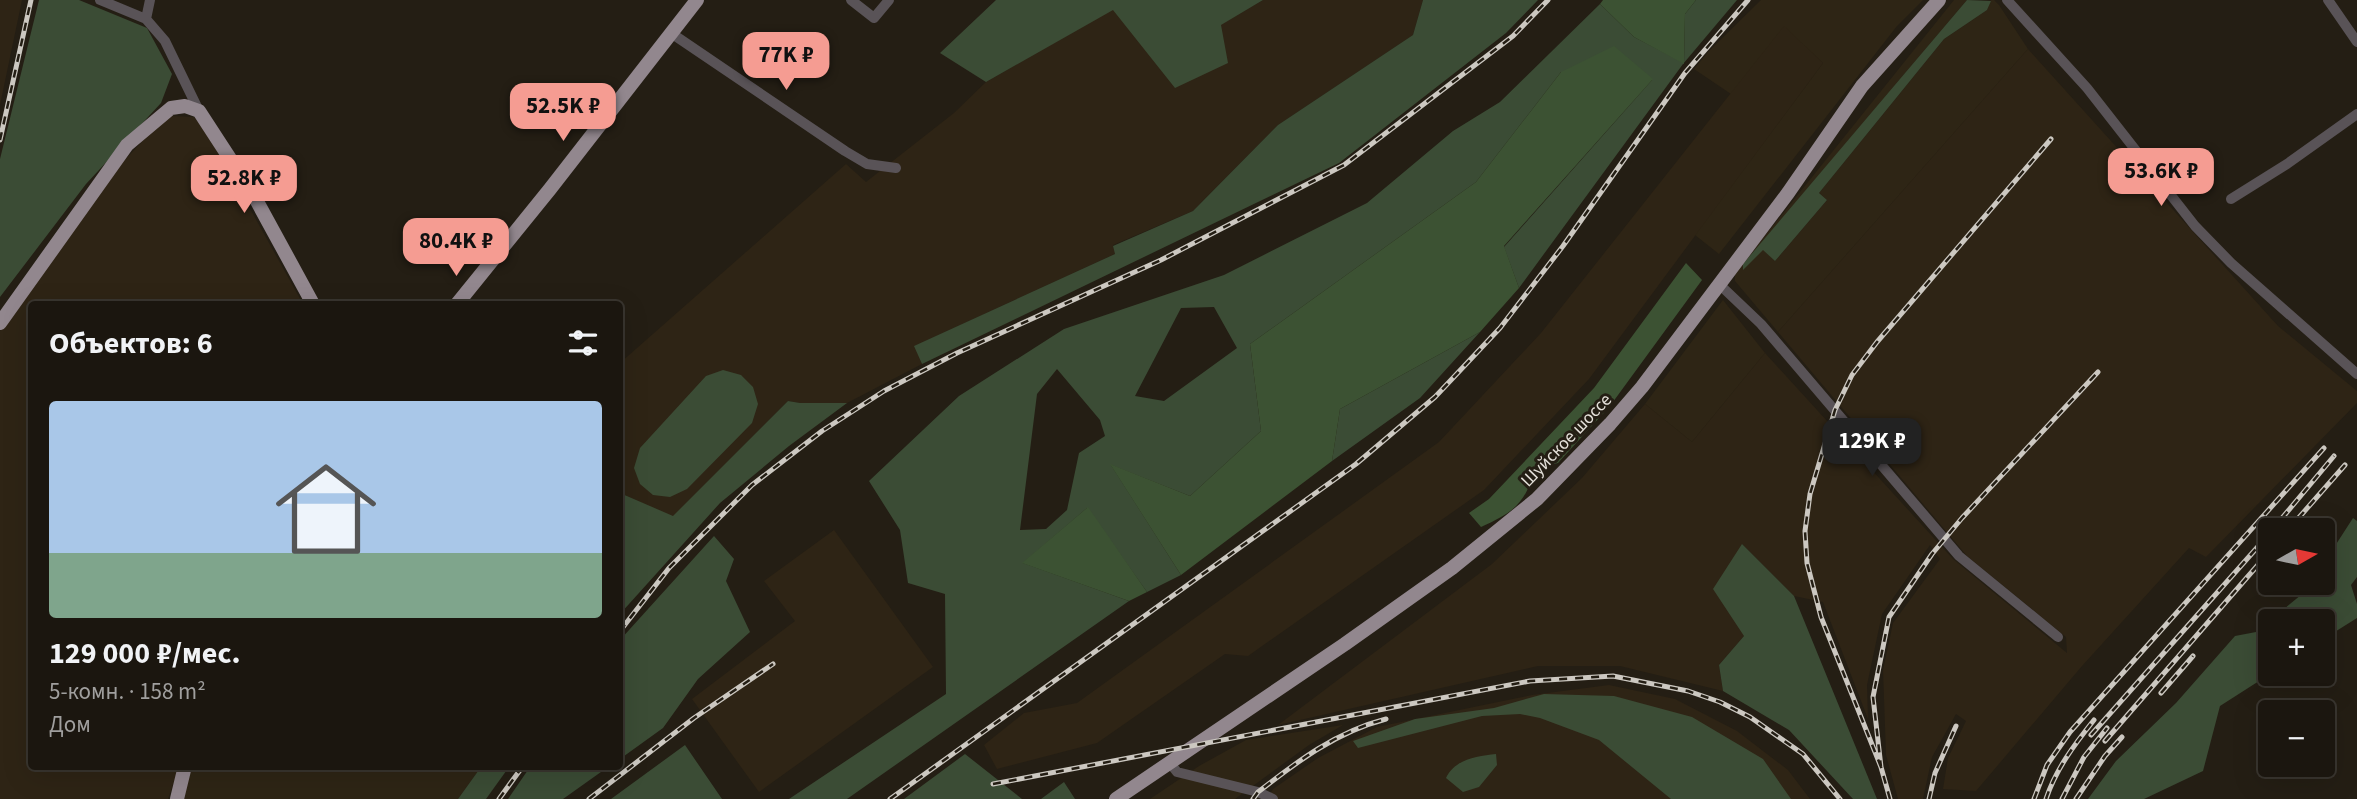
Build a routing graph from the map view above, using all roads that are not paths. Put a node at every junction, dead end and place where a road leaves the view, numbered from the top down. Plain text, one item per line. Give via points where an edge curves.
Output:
1 (100, 0) edge
2 (149, 0) edge
3 (697, 0) edge
4 (850, 0) edge
5 (889, 0) edge
6 (1939, 0) edge
7 (2007, 0) edge
8 (2328, 0) edge
9 (146, 19) junction
10 (671, 33) junction
11 (2357, 42) edge
12 (199, 111) junction
13 (2357, 114) edge
14 (896, 169) dead end
15 (2231, 199) dead end
16 (1719, 284) junction
17 (311, 301) edge
18 (459, 301) edge
19 (0, 323) edge
20 (2357, 374) edge
21 (2058, 637) dead end
22 (1170, 763) junction
23 (184, 770) edge
24 (177, 799) edge
25 (1116, 799) edge
26 (1273, 799) edge

1 - 9 street
2 - 9 street
3 - 10 main road
4 - 5 street via 874,18
6 - 16 main road, Шуйское шоссе via 1862,86
7 - 20 street via 2087,88 2195,226
8 - 11 street
9 - 12 street via 165,41
10 - 14 street via 845,151 867,164
10 - 18 main road
12 - 17 main road via 253,194
12 - 19 main road via 171,108 127,145
13 - 15 street
16 - 21 street via 1761,324 1959,556
16 - 22 main road, Шуйское шоссе via 1642,387 1537,499 1452,568
22 - 25 main road, Шуйское шоссе
22 - 26 street via 1177,772
23 - 24 main road

